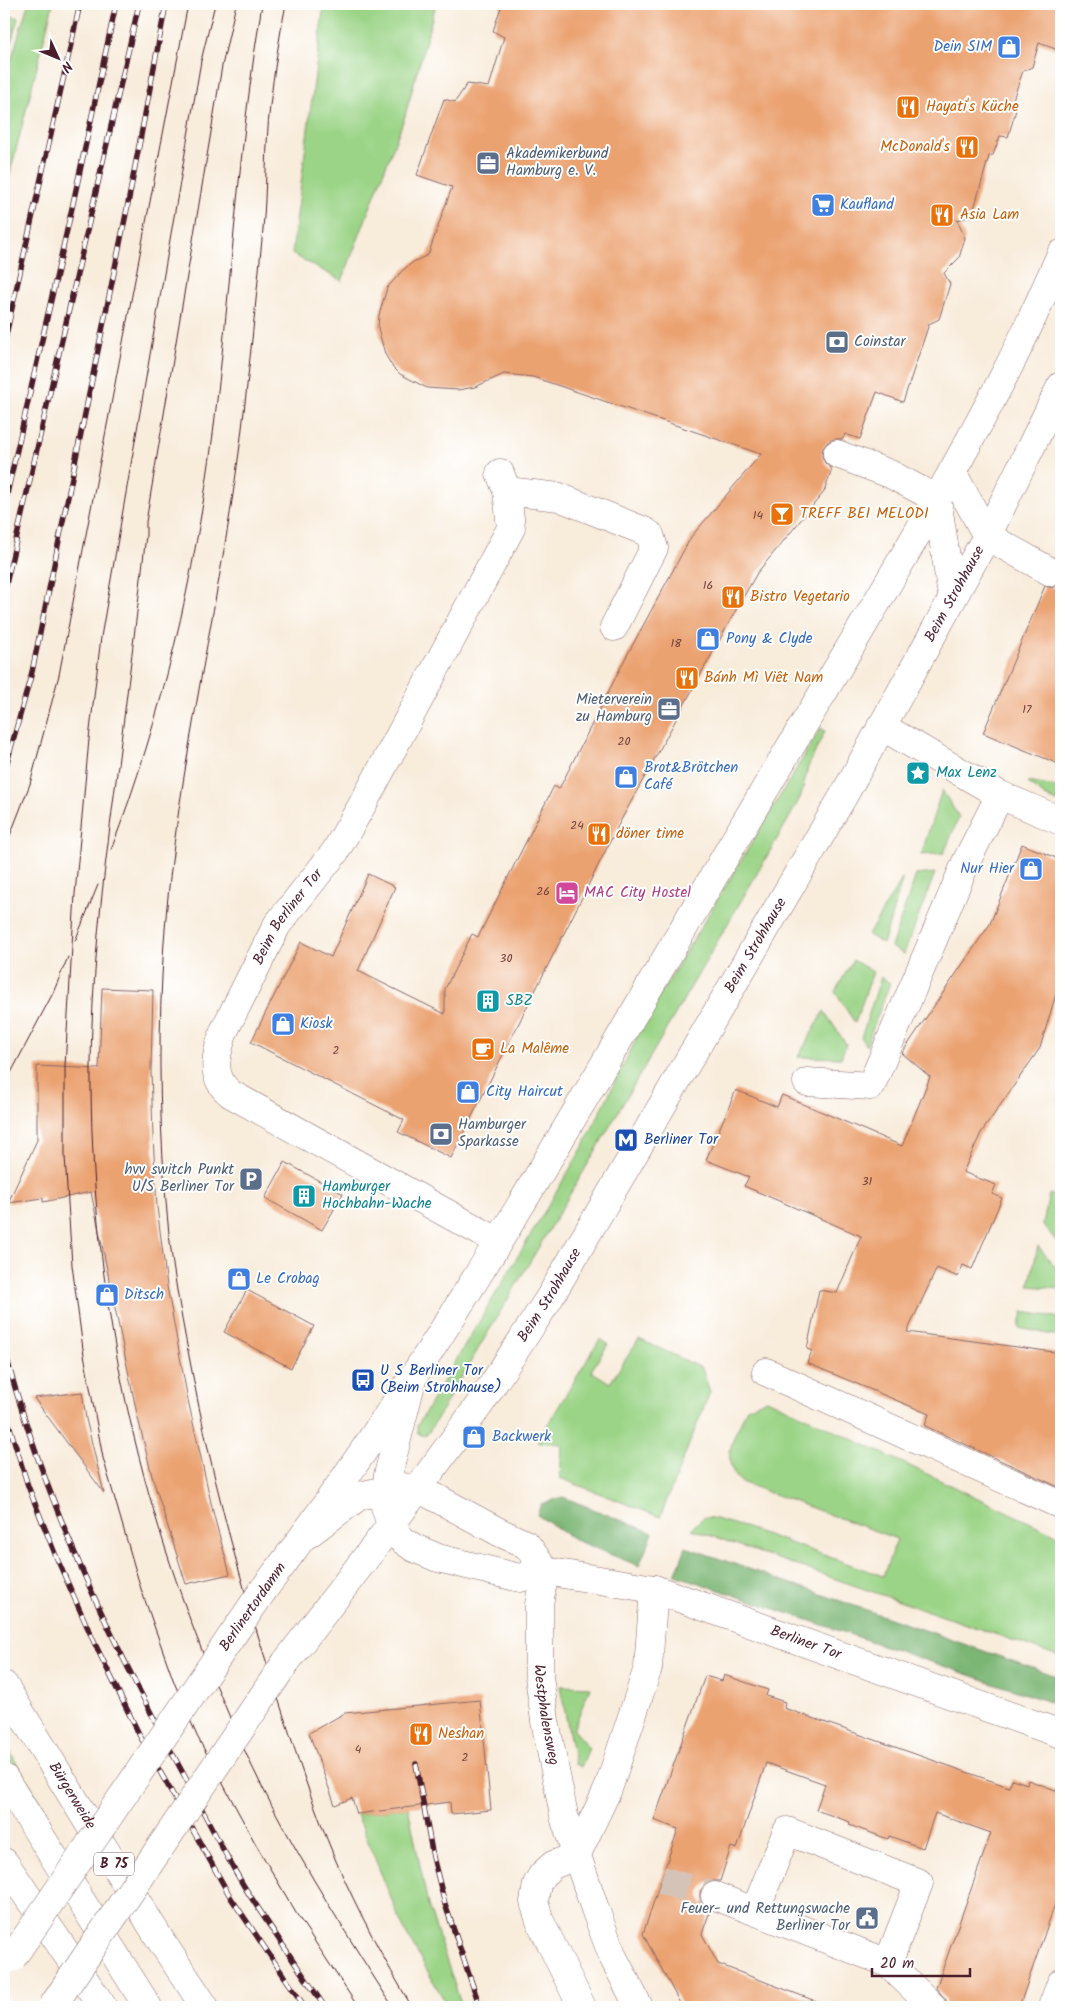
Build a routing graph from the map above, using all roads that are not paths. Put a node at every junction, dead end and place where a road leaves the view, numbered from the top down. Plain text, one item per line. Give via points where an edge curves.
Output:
1 (1061, 254) edge
2 (1061, 386) edge
3 (837, 454) dead end
4 (952, 472) junction
5 (937, 499) junction
6 (987, 536) junction
7 (1051, 572) dead end
8 (952, 596) junction
9 (614, 627) dead end
10 (881, 726) junction
11 (1000, 795) junction
12 (1061, 821) edge
13 (807, 1082) dead end
14 (498, 1242) junction
15 (766, 1372) dead end
16 (414, 1374) junction
17 (386, 1488) junction
18 (418, 1488) junction
19 (1061, 1505) edge
20 (392, 1525) junction
21 (303, 1537) junction
22 (545, 1571) junction
23 (654, 1589) junction
24 (4, 1685) edge
25 (1061, 1734) edge
26 (4, 1778) edge
27 (576, 1856) junction
28 (4, 1862) edge
29 (715, 1896) tunnel mouth
30 (755, 1911) junction
31 (888, 1963) junction
32 (8, 1964) edge
33 (1061, 1983) edge
34 (931, 2005) dead end
35 (52, 2007) edge
36 (103, 2007) edge
37 (148, 2007) edge
38 (205, 2007) edge
39 (582, 2007) edge
40 (639, 2007) edge
41 (1052, 2007) edge

1 - 4 main road via 1009,366
2 - 6 main road, Beim Strohhause
3 - 5 main road via 890,474
4 - 5 main road
4 - 6 main road
5 - 8 main road
5 - 14 main road
6 - 7 main road
6 - 8 main road, Beim Strohhause
8 - 10 main road, Beim Strohhause
9 - 14 main road, Beim Berliner Tor via 654,548 650,535 559,497 504,482 511,528 335,852 277,925 224,1031 217,1052 217,1075 221,1085 231,1094
10 - 11 main road
10 - 18 main road, Beim Strohhause via 844,795 550,1297 480,1404
11 - 12 main road
11 - 13 main road via 967,860 871,1086
14 - 16 main road, Berlinertordamm
15 - 19 main road
16 - 17 main road, Berliner Tor
16 - 21 main road, Berlinertordamm
17 - 18 main road
17 - 20 main road, Berliner Tor via 385,1507
17 - 21 main road via 359,1496
18 - 20 main road
18 - 22 main road via 527,1545
20 - 22 main road, Berliner Tor via 401,1539 438,1558 520,1578
20 - 35 main road, bridge via 286,1662
21 - 32 main road, Berlinertordamm, bridge via 264,1589
22 - 23 main road, Berliner Tor
22 - 27 main road, Westphalensweg via 539,1604 539,1676 558,1787
23 - 25 main road, Berliner Tor
23 - 27 main road via 648,1668 608,1789
24 - 38 main road, Bürgerweide / B 75
26 - 37 main road
27 - 39 main road via 546,1870 536,1884 534,1896 540,1921
27 - 40 main road, Westphalensweg via 613,1957
28 - 36 main road
29 - 30 main road
30 - 31 main road
30 - 31 main road via 787,1831 919,1883
31 - 34 main road
33 - 41 main road

